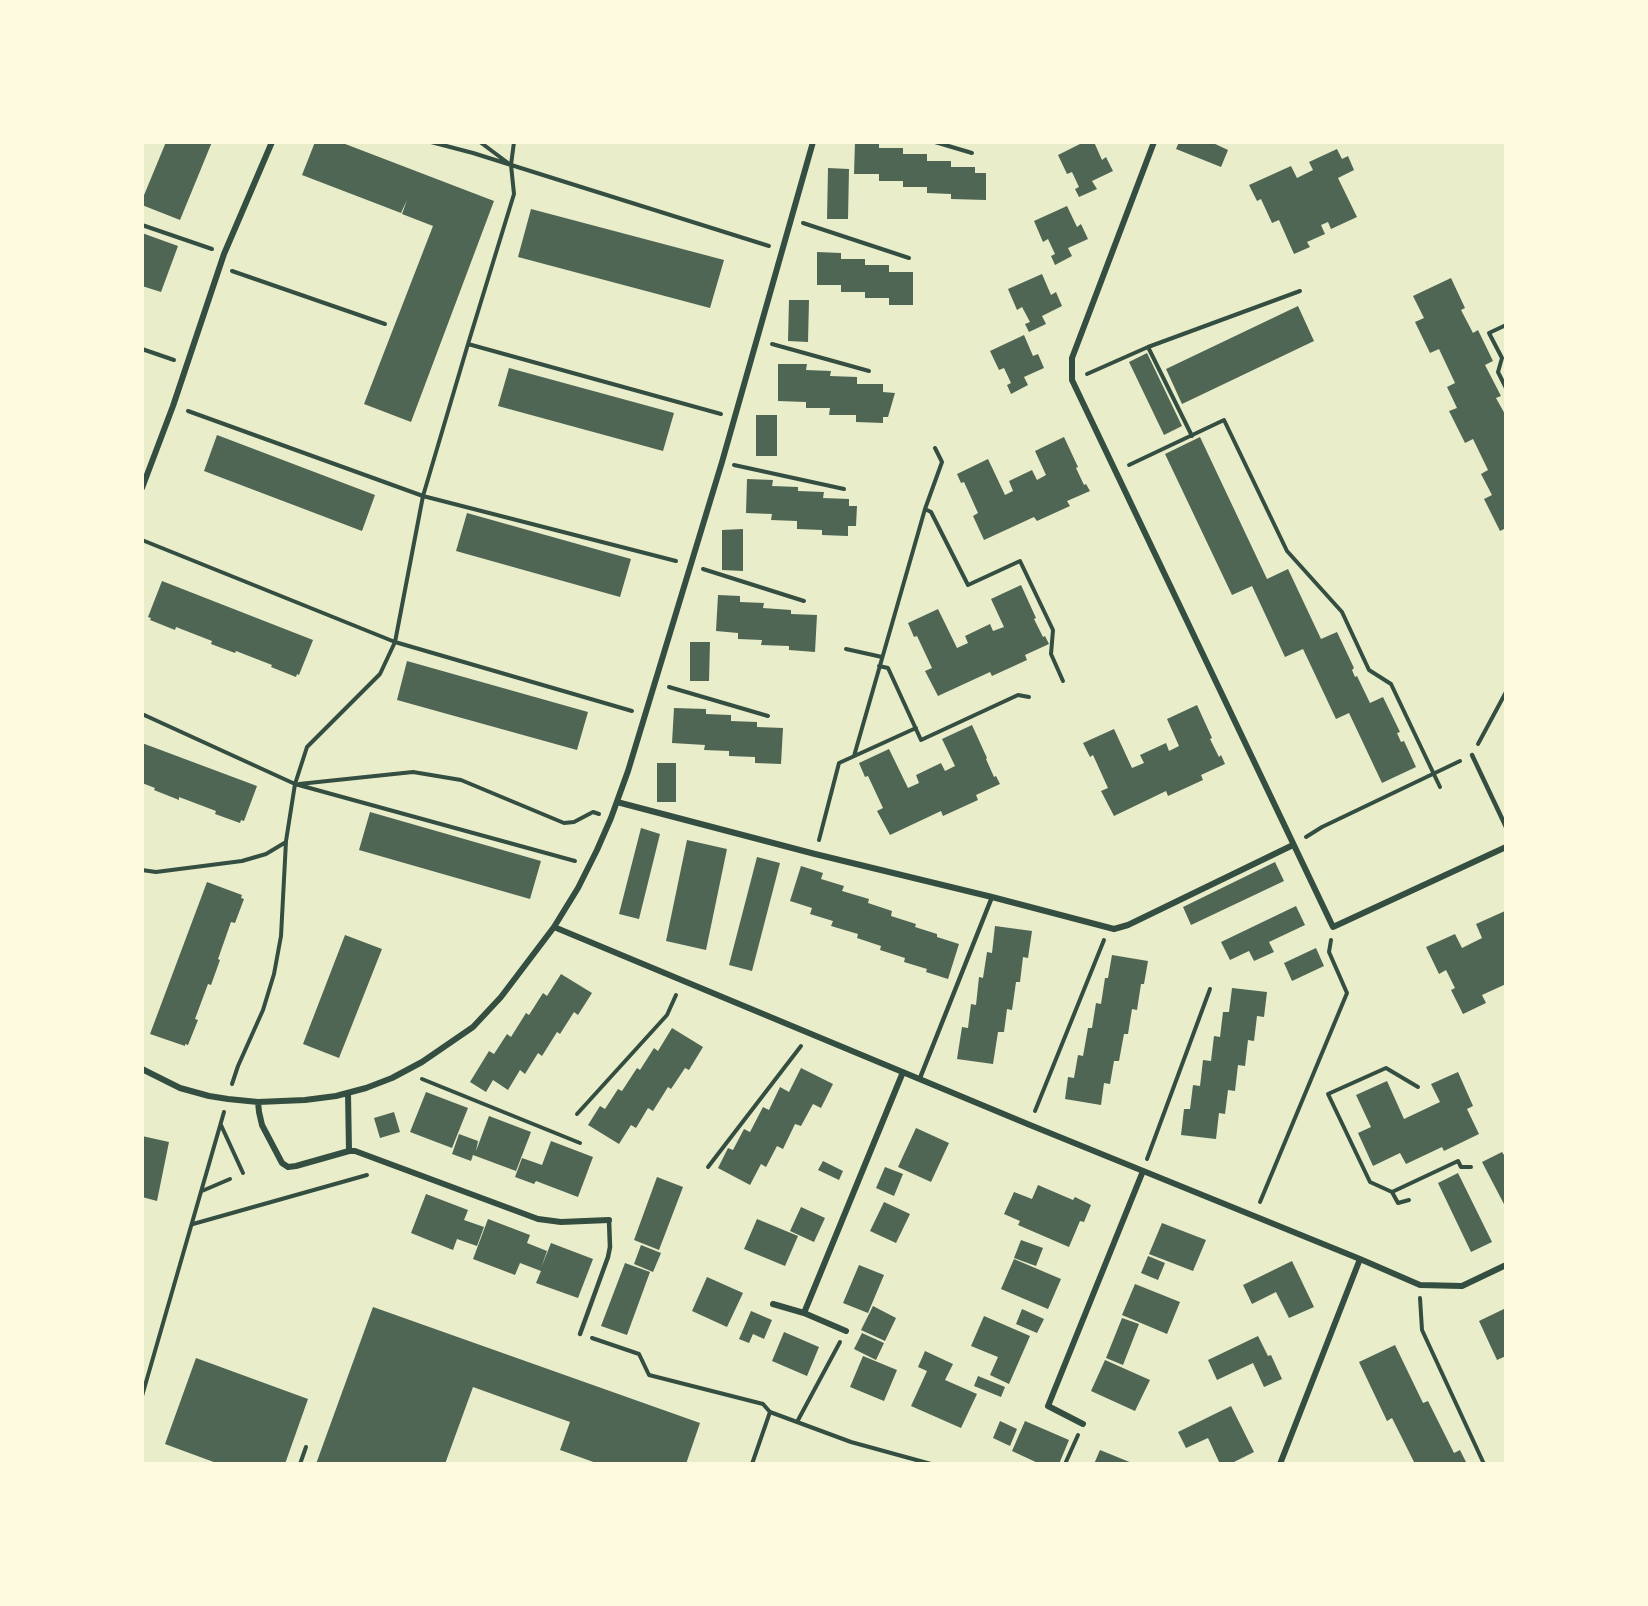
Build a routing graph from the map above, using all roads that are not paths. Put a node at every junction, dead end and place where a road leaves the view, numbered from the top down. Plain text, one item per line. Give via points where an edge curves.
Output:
1 (272, 142) edge
2 (813, 142) edge
3 (1154, 142) edge
4 (142, 488) edge
5 (1472, 755) road end
6 (617, 802) junction
7 (1506, 827) edge
8 (1293, 845) junction
9 (1506, 847) edge
10 (992, 897) junction
11 (554, 927) junction
12 (142, 1069) edge
13 (903, 1072) junction
14 (920, 1078) junction
15 (348, 1093) junction
16 (258, 1102) junction
17 (349, 1151) junction
18 (1143, 1171) junction
19 (609, 1220) joint
20 (1360, 1259) junction
21 (1506, 1265) edge
22 (773, 1304) dead end
23 (804, 1313) junction
24 (846, 1331) road end
25 (580, 1334) road end
26 (1083, 1424) road end
27 (1280, 1464) edge

1 - 4 street via 219,266
2 - 6 street via 722,462
3 - 8 street via 1072,358 1072,380
5 - 7 lane
6 - 10 street
6 - 11 street via 590,865
8 - 9 street via 1333,927
8 - 10 street via 1119,928
10 - 14 lane
11 - 13 street
11 - 15 street via 501,997 473,1026 404,1072
12 - 16 street via 180,1088
13 - 14 street
13 - 23 street
14 - 18 street
15 - 16 street
15 - 17 street
16 - 17 street via 262,1125 288,1167
17 - 19 street via 538,1219
18 - 20 street
18 - 26 street via 1048,1406
19 - 25 lane via 608,1257
20 - 21 street via 1420,1285 1462,1286
20 - 27 street
22 - 23 street
23 - 24 street

